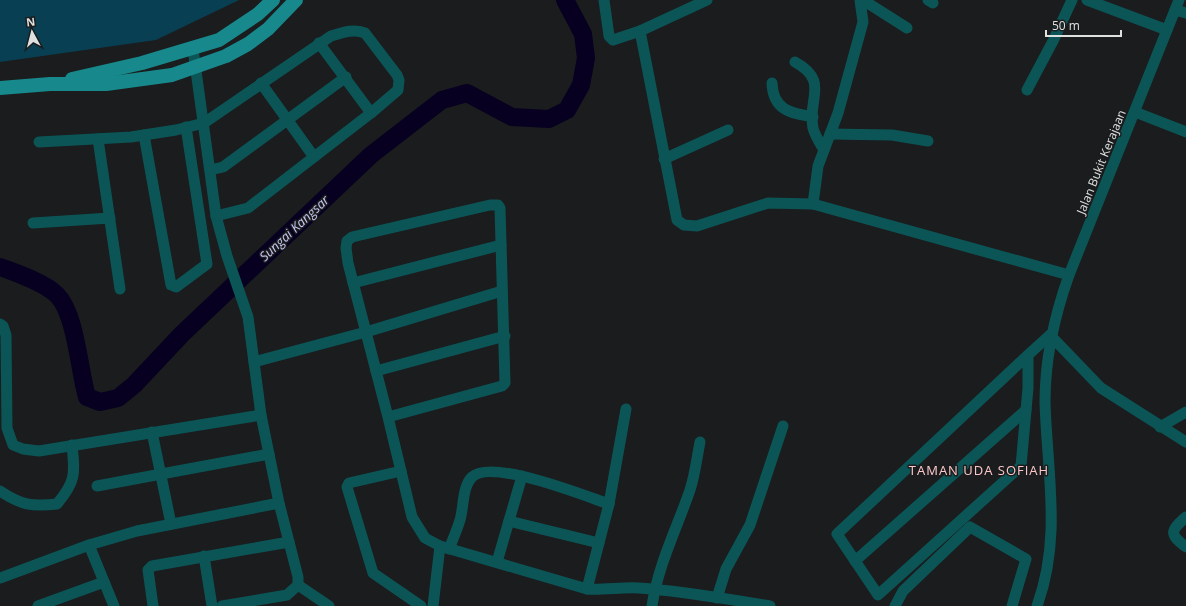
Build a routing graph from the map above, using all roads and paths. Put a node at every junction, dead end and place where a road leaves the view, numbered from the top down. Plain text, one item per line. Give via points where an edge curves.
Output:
1 (273, 0) edge
2 (296, 0) edge
3 (604, 0) edge
4 (707, 0) edge
5 (862, 0) edge
6 (1072, 0) edge
7 (1087, 0) edge
8 (1180, 7) edge
9 (908, 28) dead end
10 (1167, 30) junction
11 (640, 31) junction
12 (319, 43) junction
13 (193, 49) junction
14 (796, 62) dead end
15 (196, 67) junction
16 (346, 77) junction
17 (261, 83) junction
18 (772, 83) dead end
19 (50, 84) junction
20 (0, 88) edge
21 (1027, 90) dead end
22 (1135, 112) junction
23 (371, 113) junction
24 (813, 117) junction
25 (289, 119) junction
26 (204, 123) junction
27 (186, 127) junction
28 (728, 130) dead end
29 (1186, 132) edge
30 (830, 134) junction
31 (144, 135) junction
32 (98, 139) junction
33 (928, 141) dead end
34 (40, 142) dead end
35 (824, 150) junction
36 (314, 157) junction
37 (664, 159) junction
38 (210, 170) junction
39 (813, 204) junction
40 (216, 216) junction
41 (110, 218) junction
42 (33, 223) dead end
43 (501, 245) junction
44 (1069, 275) junction
45 (353, 283) junction
46 (120, 289) dead end
47 (502, 291) junction
48 (0, 324) edge
49 (366, 332) junction
50 (505, 336) junction
51 (1050, 336) junction
52 (1028, 356) junction
53 (3, 362) edge
54 (254, 362) junction
55 (376, 371) junction
56 (3, 407) edge
57 (626, 409) dead end
58 (1026, 410) junction
59 (1186, 412) edge
60 (261, 415) junction
61 (388, 417) junction
62 (783, 426) dead end
63 (1160, 427) junction
64 (152, 432) junction
65 (700, 442) dead end
66 (1186, 442) edge
67 (72, 445) junction
68 (269, 454) junction
69 (401, 471) junction
70 (160, 474) junction
71 (522, 476) junction
72 (97, 486) dead end
73 (0, 491) edge
74 (279, 503) junction
75 (609, 504) junction
76 (1186, 518) edge
77 (509, 521) junction
78 (170, 524) junction
79 (289, 542) junction
80 (599, 543) junction
81 (89, 545) junction
82 (1186, 547) edge
83 (445, 548) junction
84 (204, 556) junction
85 (855, 561) junction
86 (497, 562) junction
87 (0, 578) edge
88 (104, 582) junction
89 (298, 585) junction
90 (587, 589) junction
91 (654, 590) junction
92 (714, 600) edge
93 (38, 606) edge
94 (114, 606) edge
95 (153, 606) edge
96 (212, 606) edge
97 (222, 606) edge
98 (328, 606) edge
99 (421, 606) edge
100 (433, 606) edge
101 (652, 606) edge
102 (770, 606) edge
103 (895, 606) edge
104 (1012, 606) edge
105 (1037, 606) edge

1 - 13 main road via 258,14 219,40
2 - 15 main road via 268,29 248,44 226,56
3 - 11 street via 609,36 615,40
4 - 11 street
5 - 9 street
5 - 30 street via 864,22
6 - 21 street
7 - 10 street
8 - 10 street, Jalan Bukit Kerajaan
10 - 22 street, Jalan Bukit Kerajaan
11 - 37 street
12 - 16 street
12 - 17 street
12 - 23 street via 340,33 361,31 397,75 398,90
13 - 15 street
13 - 19 main road
14 - 24 street via 806,67 814,78
15 - 19 main road via 172,75 106,84
15 - 26 street
16 - 23 street
16 - 25 street
17 - 25 street
17 - 26 street
18 - 24 street via 775,101 789,112
19 - 20 main road
22 - 29 street
22 - 44 street, Jalan Bukit Kerajaan
23 - 36 street
24 - 35 street via 813,126
25 - 36 street
25 - 38 street via 223,167
26 - 27 street
26 - 38 street
27 - 31 street
27 - 31 street via 207,264 177,287 171,285
28 - 37 street
30 - 33 street via 892,135
30 - 35 street
31 - 32 street
32 - 34 street
32 - 41 street
35 - 39 street via 818,166
36 - 40 street via 248,208
37 - 39 street via 677,220 684,225 697,226 768,203
38 - 40 street
39 - 44 street
40 - 54 street via 248,316
41 - 42 street
41 - 46 street
43 - 45 street
43 - 45 street via 500,207 496,204 352,237 347,241 346,248
43 - 47 street
44 - 51 street, Jalan Bukit Kerajaan
45 - 49 street
47 - 49 street
47 - 50 street
48 - 53 street via 6,335
49 - 54 street
49 - 55 street
50 - 55 street
50 - 61 street via 506,378 502,386
51 - 52 street
51 - 63 street via 1101,388
51 - 105 street, Jalan Bukit Kerajaan via 1045,401 1053,517 1048,569
52 - 58 street
52 - 85 street via 838,534
53 - 56 street
54 - 60 street
55 - 61 street
56 - 67 street via 13,445 40,451
57 - 75 street
58 - 85 street
58 - 85 street via 1021,466 878,596
59 - 63 street
60 - 64 street
60 - 68 street
61 - 69 street
62 - 92 street via 750,525 726,569
63 - 66 street
64 - 67 street
64 - 70 street
65 - 91 street via 690,489 674,527
67 - 73 street via 75,472 68,490 57,504 36,507 17,502
68 - 70 street
68 - 74 street
69 - 83 street via 412,517 425,538
69 - 99 street via 349,483 347,487 373,573
70 - 72 street
70 - 78 street
71 - 75 street
71 - 77 street
71 - 83 street via 487,471 473,476 466,488 460,520
74 - 78 street
74 - 79 street
75 - 80 street
76 - 82 street via 1173,529 1172,534
77 - 80 street
77 - 86 street
78 - 81 street
79 - 84 street
79 - 89 street
80 - 90 street
81 - 87 street
81 - 88 street
83 - 86 street
83 - 100 street
84 - 95 street via 160,564 148,570
84 - 96 street
86 - 90 street
88 - 93 street
88 - 94 street
89 - 97 street via 287,595
89 - 98 street
90 - 91 street
91 - 92 street
91 - 101 street
92 - 102 street
103 - 104 street via 903,591 970,527 1026,559

